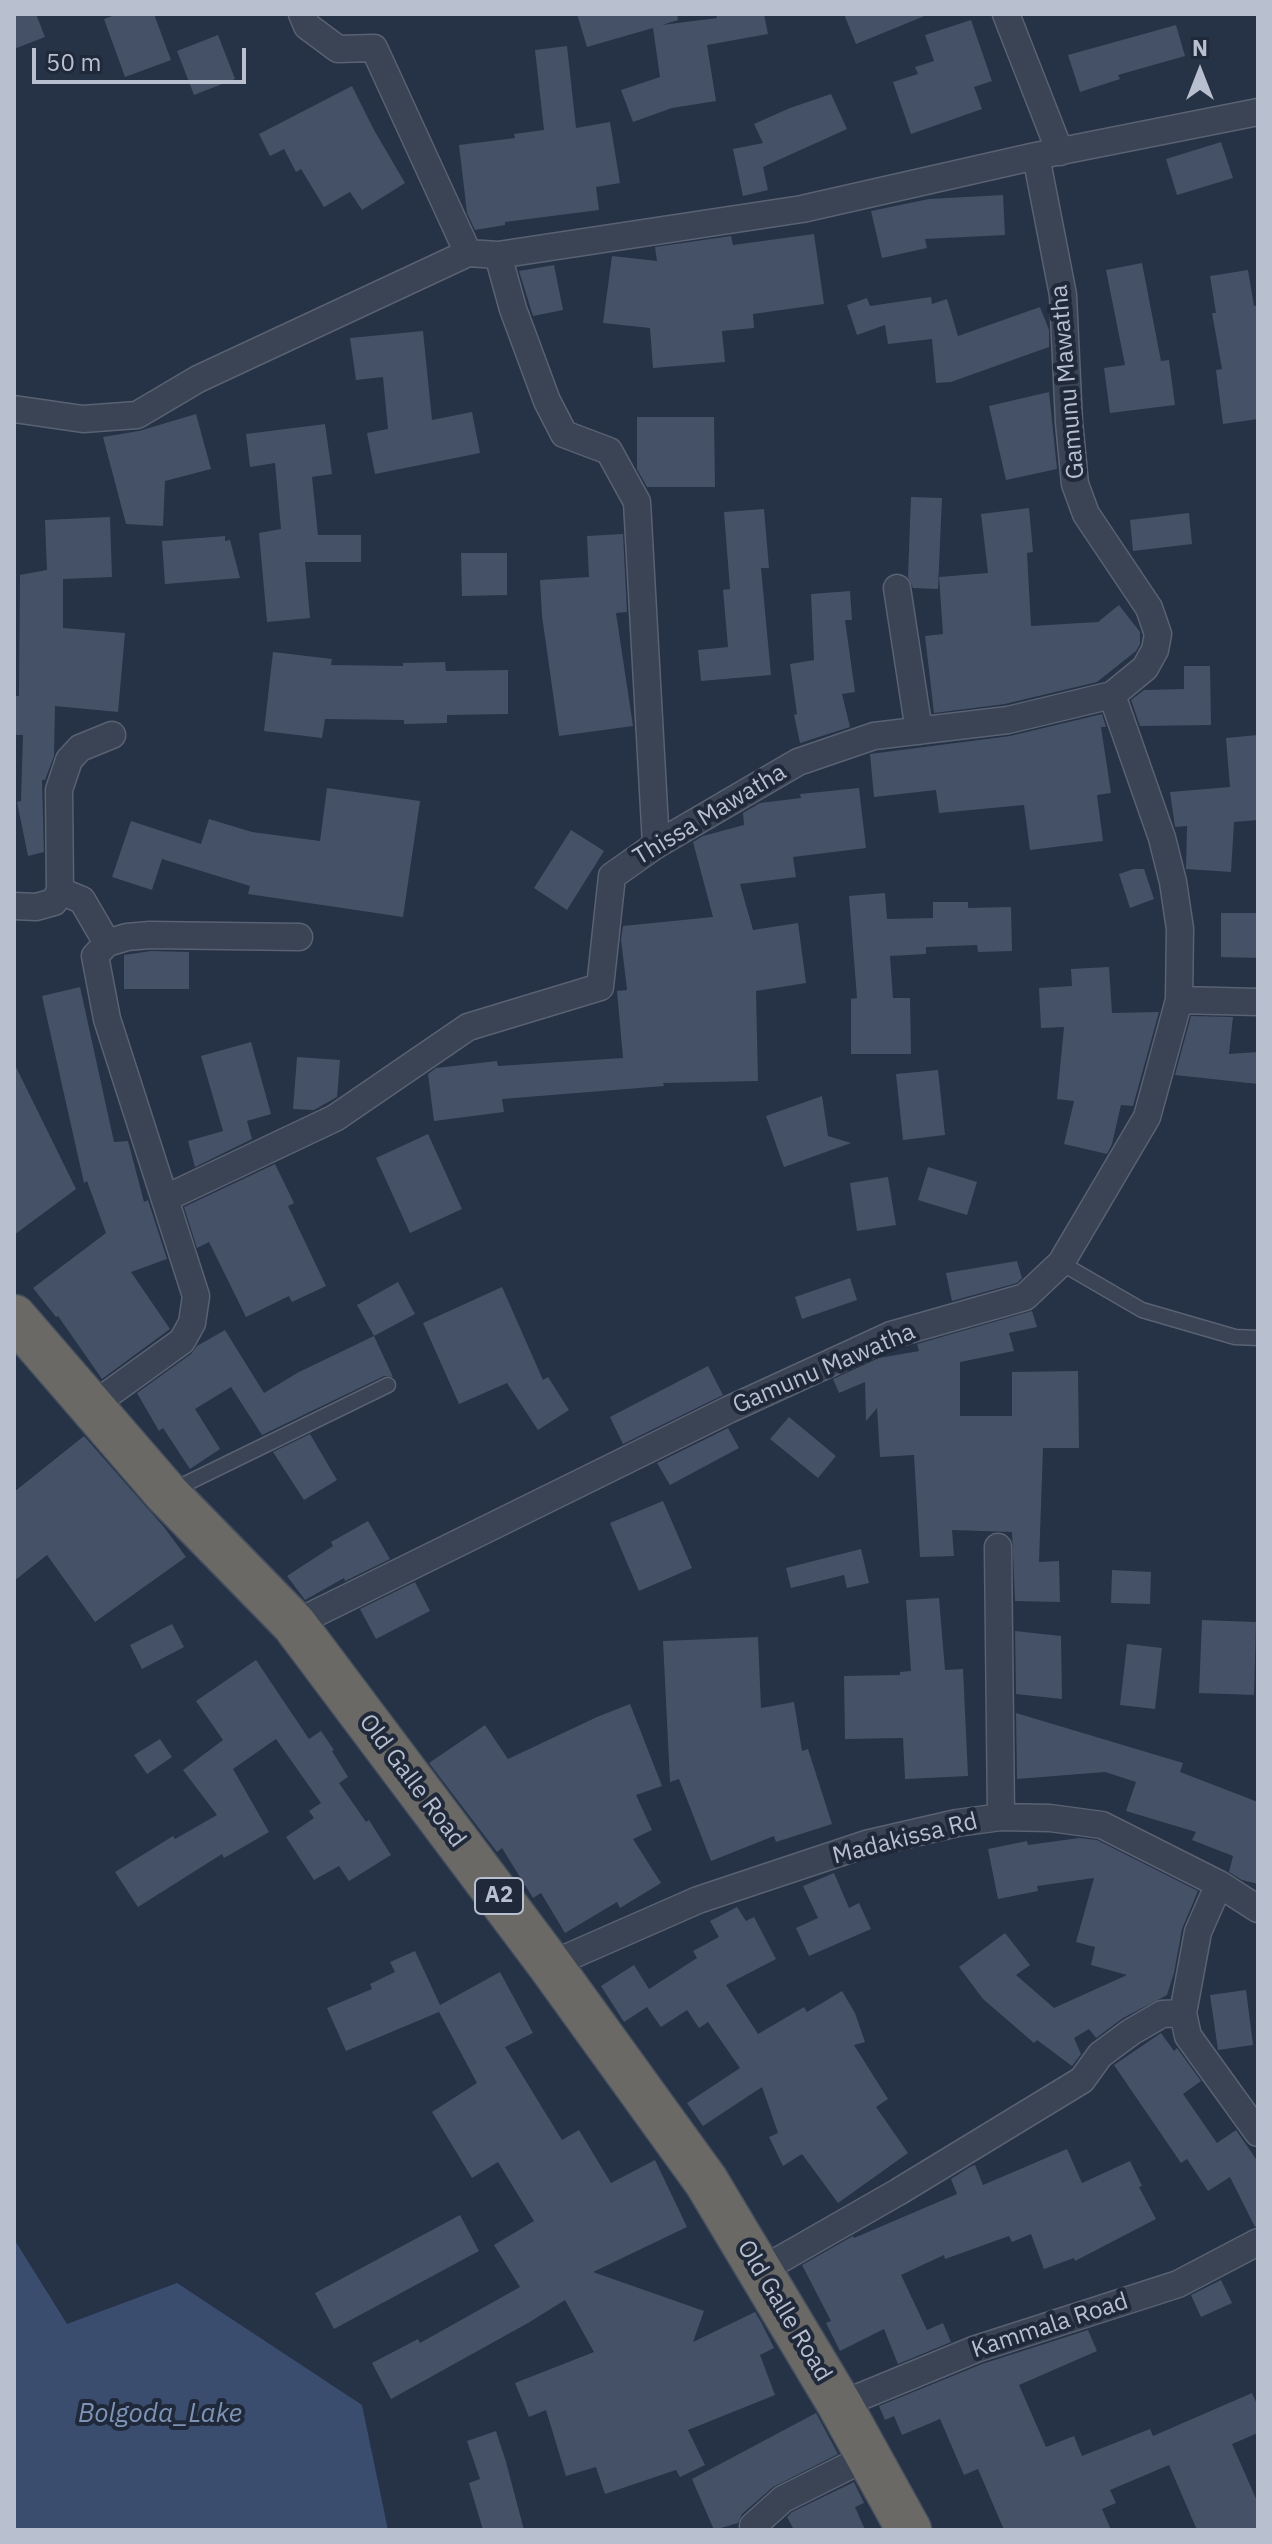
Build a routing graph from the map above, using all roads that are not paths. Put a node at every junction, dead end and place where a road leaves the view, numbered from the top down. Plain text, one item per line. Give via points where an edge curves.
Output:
1 (302, 14) edge
2 (1006, 14) edge
3 (1258, 112) edge
4 (1048, 154) junction
5 (468, 253) junction
6 (498, 255) junction
7 (14, 409) edge
8 (897, 588) dead end
9 (1112, 695) junction
10 (919, 731) junction
11 (112, 735) dead end
12 (656, 845) junction
13 (60, 891) junction
14 (14, 906) edge
15 (299, 937) dead end
16 (107, 943) junction
17 (1179, 1000) junction
18 (1258, 1002) edge
19 (166, 1198) junction
20 (1061, 1263) junction
21 (14, 1317) edge
22 (1258, 1338) edge
23 (388, 1385) dead end
24 (92, 1406) junction
25 (167, 1494) junction
26 (998, 1547) dead end
27 (294, 1624) junction
28 (1001, 1817) junction
29 (1219, 1884) junction
30 (1258, 1909) edge
31 (550, 1965) junction
32 (1183, 2013) junction
33 (1258, 2133) edge
34 (1258, 2242) edge
35 (760, 2271) junction
36 (840, 2405) junction
37 (869, 2456) junction
38 (753, 2526) dead end
39 (909, 2530) edge

1 - 5 street via 307,26 338,49 374,48
2 - 4 street, Gamunu Mawatha
3 - 4 street
4 - 6 street via 802,209
4 - 9 street, Gamunu Mawatha via 1075,484 1086,514 1149,608 1158,634 1145,668
5 - 6 street
5 - 7 street via 198,379 137,415 83,419
6 - 12 street via 513,309 564,434 609,451 637,502
8 - 10 street
9 - 10 street, Thissa Mawatha via 1008,720
9 - 17 street, Gamunu Mawatha via 1173,882 1180,929
10 - 12 street, Thissa Mawatha via 874,736 798,762
11 - 13 street via 80,748 69,760 59,790
12 - 19 street, Thissa Mawatha via 612,876 600,987 468,1027 335,1118
13 - 14 street via 54,902
13 - 16 street via 82,900
15 - 16 street via 150,935
16 - 19 street via 95,956 107,1019
17 - 18 street
17 - 20 street, Gamunu Mawatha via 1147,1117
19 - 24 street via 196,1296 192,1323 182,1341 164,1356
20 - 22 lane via 1142,1310 1235,1337
20 - 27 street, Gamunu Mawatha via 1025,1297 891,1335
21 - 24 highway, Old Galle Road / A2
23 - 25 lane
24 - 25 highway, Old Galle Road / A2
25 - 27 highway, Old Galle Road / A2
26 - 28 street
27 - 31 highway, Old Galle Road / A2
28 - 29 street, Madakissa Rd via 1102,1825
28 - 31 street, Madakissa Rd via 852,1849 698,1900
29 - 30 street, Madakissa Rd
29 - 32 street via 1198,1932
31 - 35 highway, Old Galle Road / A2 via 706,2181
32 - 33 street via 1188,2036
32 - 35 street via 1162,2014 1131,2032 1100,2055 1082,2080
34 - 36 street, Kammala Road via 1178,2284 976,2349
35 - 36 highway, Old Galle Road / A2
36 - 37 highway, Old Galle Road / A2
37 - 38 street via 783,2499
37 - 39 highway, Old Galle Road / A2

